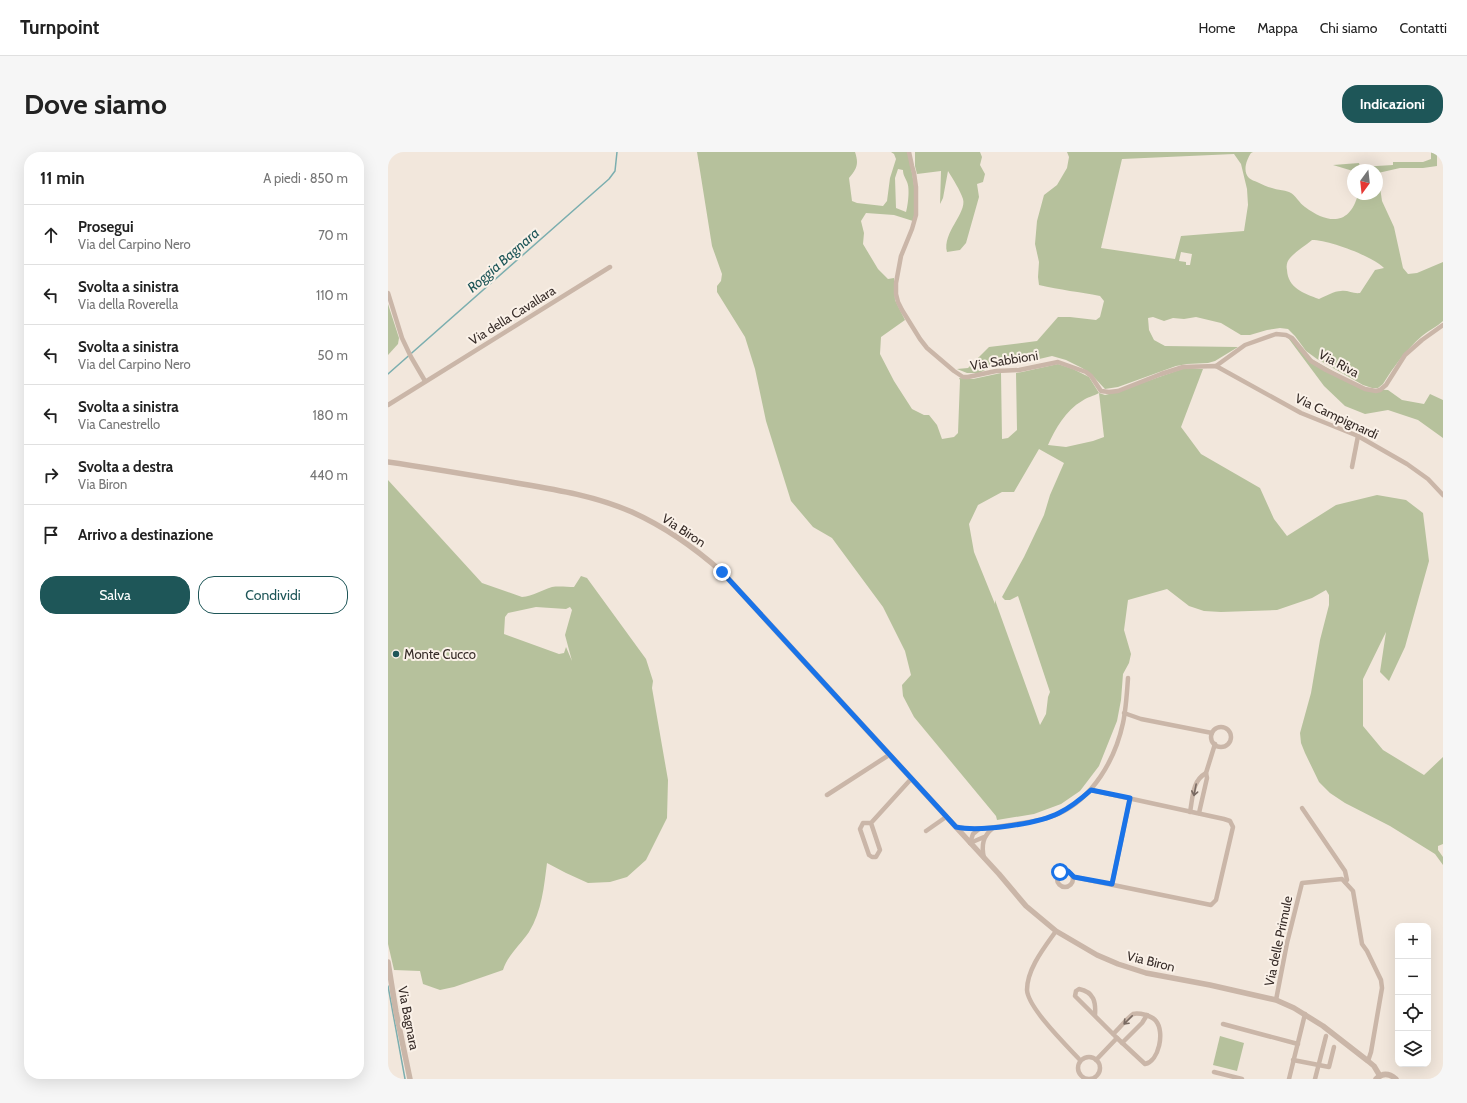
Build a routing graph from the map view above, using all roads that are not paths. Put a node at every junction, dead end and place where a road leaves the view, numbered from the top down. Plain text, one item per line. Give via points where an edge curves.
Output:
1 (909, 152) edge
2 (610, 267) dead end
3 (388, 293) edge
4 (1443, 325) edge
5 (1216, 366) junction
6 (425, 381) junction
7 (388, 405) edge
8 (1358, 436) junction
9 (388, 462) edge
10 (1352, 467) dead end
11 (1443, 495) edge
12 (1128, 678) dead end
13 (1124, 713) junction
14 (1212, 733) junction
15 (1215, 744) junction
16 (889, 755) junction
17 (1206, 773) junction
18 (911, 779) junction
19 (1091, 790) junction
20 (827, 795) dead end
21 (1130, 798) junction
22 (1302, 808) dead end
23 (1190, 812) junction
24 (1199, 813) junction
25 (946, 817) junction
26 (871, 823) junction
27 (956, 827) junction
28 (993, 828) junction
29 (979, 829) junction
30 (926, 831) dead end
31 (984, 837) junction
32 (970, 843) junction
33 (985, 860) junction
34 (1074, 877) dead end
35 (1345, 882) junction
36 (1112, 884) junction
37 (1056, 931) junction
38 (388, 962) edge
39 (1276, 1000) junction
40 (1304, 1014) junction
41 (1095, 1015) junction
42 (1147, 1015) junction
43 (1223, 1024) dead end
44 (1115, 1036) junction
45 (1326, 1036) dead end
46 (1122, 1043) junction
47 (1298, 1044) junction
48 (1334, 1047) dead end
49 (1080, 1060) junction
50 (1096, 1060) junction
51 (1293, 1060) junction
52 (1368, 1061) junction
53 (1318, 1066) junction
54 (1214, 1072) dead end
55 (1378, 1077) edge
56 (1096, 1078) edge
57 (410, 1079) edge
58 (1242, 1079) edge
59 (1289, 1079) edge
60 (1315, 1079) edge
61 (1396, 1079) edge

1 - 5 street, Via Sabbioni via 914,173 916,209 912,229 901,256 896,294 902,310 920,339 934,355 954,371 968,377 1058,362 1086,372 1101,391 1109,392 1183,367
2 - 6 street, Via della Cavallara
3 - 6 street via 402,338
4 - 5 street, Via Riva via 1405,355 1386,385 1376,391 1365,389 1311,361 1292,338 1286,335 1276,334 1245,344
5 - 8 street, Via Campignardi via 1301,413
6 - 7 street, Via della Cavallara
8 - 10 street
8 - 11 street, Via Campignardi via 1407,464 1428,479
9 - 16 street, Via Biron via 593,498 632,512 674,534 722,572
12 - 13 street
13 - 14 street via 1141,719
13 - 19 street via 1114,751 1104,772
14 - 15 street
14 - 15 street via 1216,728 1222,727 1228,730 1231,736 1227,744
15 - 17 street
16 - 18 street, Via Biron
16 - 20 street
17 -> 23 street via 1196,782
17 - 24 street
18 - 25 street, Via Biron
18 - 26 street
19 - 21 street
19 - 28 street via 1079,802 1058,814 1035,821
21 - 23 street
21 - 36 street
22 - 35 street via 1345,872
23 - 24 street
24 - 36 street via 1230,821 1233,827 1214,904 1207,905
25 - 27 street, Via Biron
25 - 30 street
26 - 26 street via 880,850 876,857 869,855 860,828 863,823
27 - 29 street
27 - 32 street, Via Biron
28 - 29 street
28 - 31 street
29 - 32 street
31 - 32 street
31 - 33 street via 982,850
32 - 33 street, Via Biron
33 - 37 street, Via Biron via 1026,906
34 - 36 street
35 - 39 street, Via delle Primule via 1342,879 1302,883
35 - 52 street via 1353,891 1362,944 1368,951 1381,980 1372,1052
37 - 39 street, Via Biron via 1097,955 1146,973
37 - 49 street via 1039,955 1029,977 1027,991 1031,1003 1039,1014
38 - 57 street, Via Bagnara
39 - 40 street, Via Biron
40 - 47 street
40 - 52 street, Via Biron
41 - 41 street via 1096,1002 1084,990 1079,989 1075,996
41 - 44 street
42 -> 44 street via 1134,1014
42 - 46 street
42 - 46 street via 1156,1020 1161,1032 1155,1056 1149,1063 1145,1064
43 - 47 street
44 - 46 street
44 - 50 street
45 - 53 street
47 - 51 street
48 - 53 street via 1329,1068
49 - 50 street via 1088,1057
49 - 56 street via 1078,1070 1082,1076
50 - 56 street via 1100,1068
51 - 53 street
51 - 59 street
52 - 55 street, Via Biron via 1374,1066
53 - 60 street
54 - 58 street
55 - 61 street via 1388,1074

